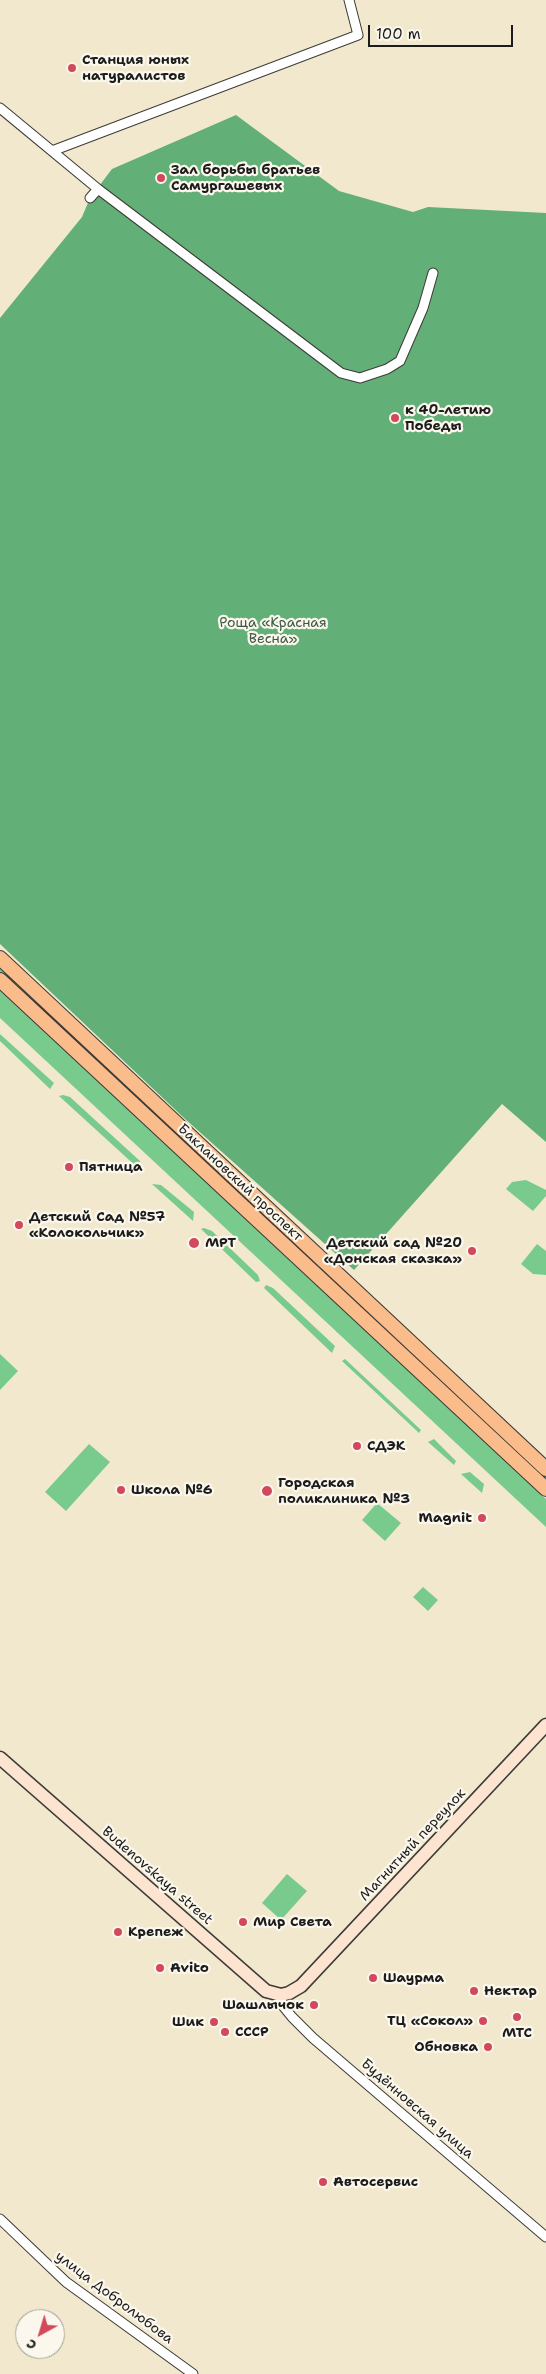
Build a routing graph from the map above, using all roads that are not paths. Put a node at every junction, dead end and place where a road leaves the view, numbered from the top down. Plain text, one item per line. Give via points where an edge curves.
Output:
1 (349, 0) edge
2 (0, 108) edge
3 (52, 151) junction
4 (98, 189) junction
5 (90, 198) dead end
6 (433, 273) dead end
7 (0, 958) edge
8 (0, 980) edge
9 (546, 1468) edge
10 (546, 1489) edge
11 (546, 1725) edge
12 (0, 1758) edge
13 (279, 1994) junction
14 (0, 2219) edge
15 (546, 2237) edge
16 (192, 2374) edge

1 - 3 street via 358,35
2 - 3 street
3 - 4 street
4 - 5 street
4 - 6 street via 341,373 360,378 400,361 423,308
7 - 9 main road, Баклановский проспект
8 - 10 main road, Баклановский проспект
11 - 13 main road, Магнитный переулок via 301,1986
12 - 13 main road, Budenovskaya street via 266,1991
13 - 15 street, Будённовская улица via 292,2017 313,2038
14 - 16 street, улица Добролюбова via 66,2282

